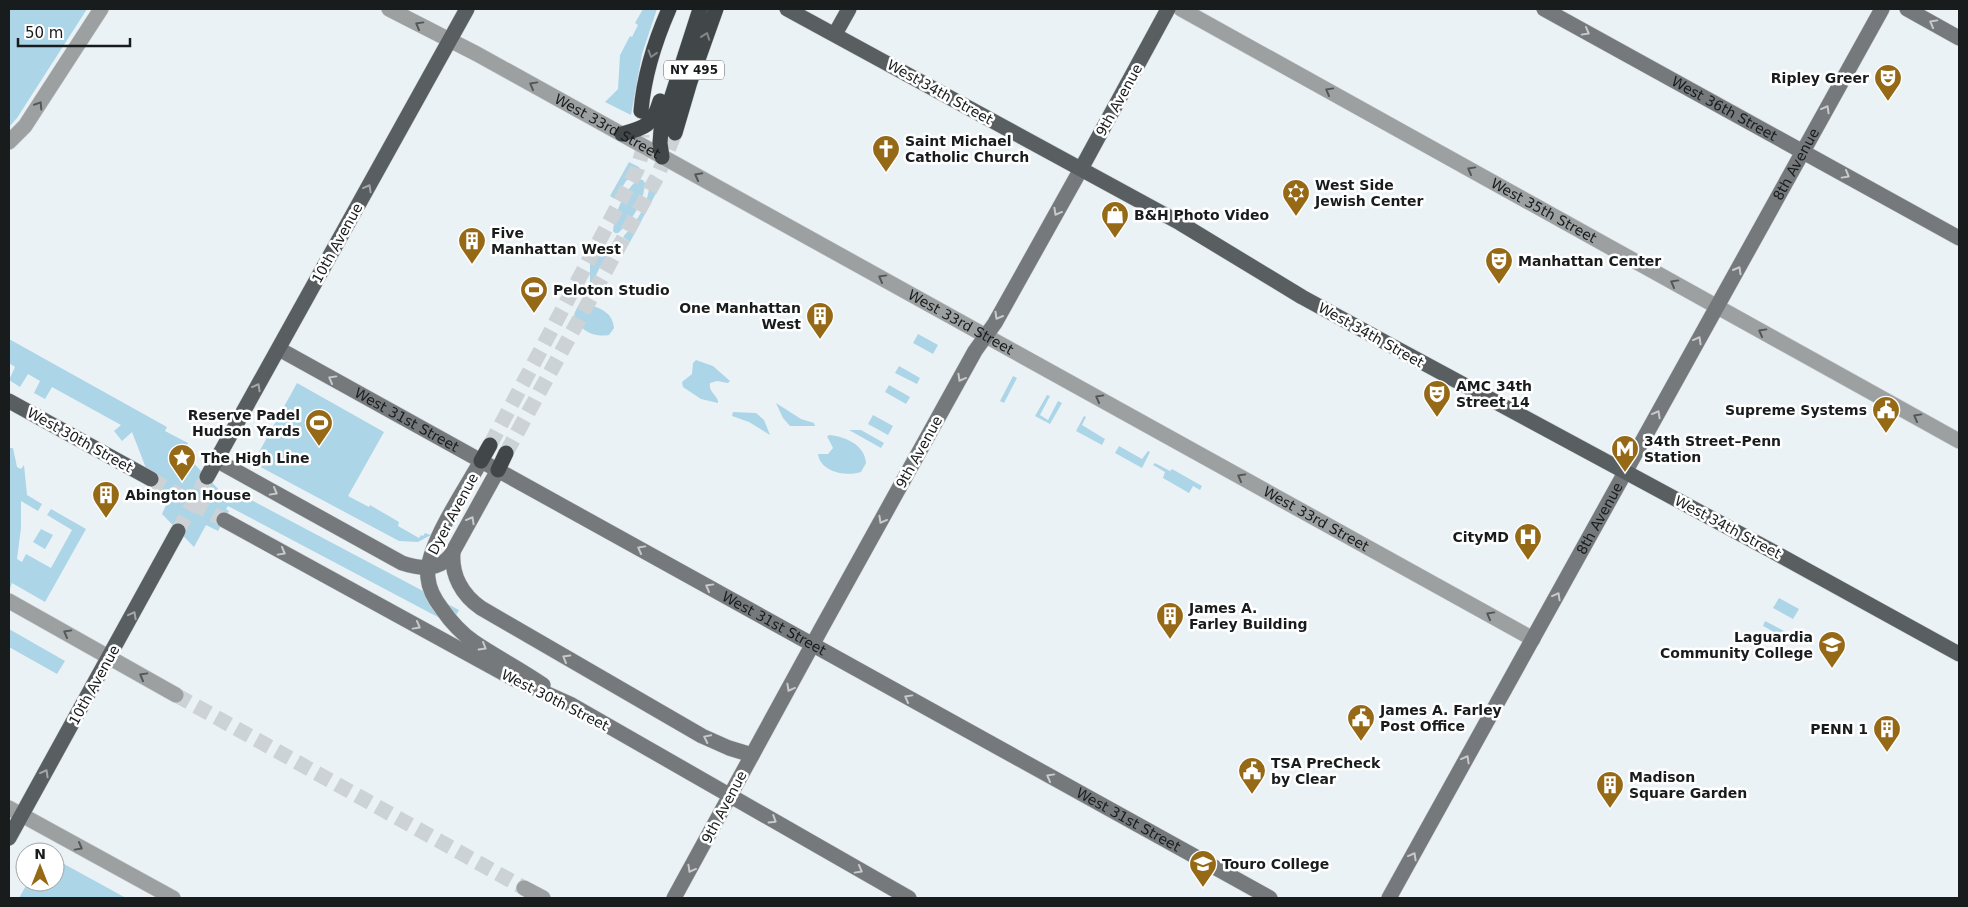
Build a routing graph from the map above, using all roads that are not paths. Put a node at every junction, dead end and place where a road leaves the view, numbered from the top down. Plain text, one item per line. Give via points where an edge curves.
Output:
1 (101, 9) edge
2 (390, 9) edge
3 (467, 9) edge
4 (669, 9) edge
5 (690, 9) edge
6 (700, 9) edge
7 (716, 9) edge
8 (787, 9) edge
9 (850, 9) edge
10 (1168, 9) edge
11 (1181, 9) edge
12 (1544, 9) edge
13 (1882, 9) edge
14 (1907, 9) edge
15 (834, 34) junction
16 (1959, 38) edge
17 (449, 41) junction
18 (642, 111) dead end
19 (675, 133) tunnel mouth
20 (622, 134) junction
21 (9, 142) edge
22 (1803, 152) junction
23 (662, 157) junction
24 (1081, 169) junction
25 (1959, 238) edge
26 (1717, 307) junction
27 (986, 336) junction
28 (279, 349) junction
29 (9, 401) edge
30 (1959, 441) edge
31 (490, 444) tunnel mouth
32 (506, 453) tunnel mouth
33 (216, 460) junction
34 (481, 461) junction
35 (498, 470) junction
36 (1625, 472) junction
37 (207, 477) tunnel mouth
38 (151, 479) tunnel mouth
39 (224, 520) tunnel mouth
40 (178, 531) tunnel mouth
41 (453, 552) junction
42 (428, 568) junction
43 (9, 601) edge
44 (1533, 639) junction
45 (813, 645) junction
46 (1959, 654) edge
47 (110, 657) junction
48 (176, 695) tunnel mouth
49 (570, 704) junction
50 (752, 755) junction
51 (731, 795) junction
52 (15, 812) edge
53 (9, 838) edge
54 (524, 888) tunnel mouth
55 (172, 898) edge
56 (543, 898) edge
57 (674, 898) edge
58 (908, 898) edge
59 (1270, 898) edge
60 (1389, 898) edge

21 -> 1 street via 25,126
17 -> 2 street, West 33rd Street
3 - 17 main road, 10th Avenue
4 -> 18 highway, NY 495 via 647,72
5 - 20 highway via 655,115 647,125
6 - 23 highway via 661,130
19 -> 7 highway, NY 495
8 - 15 main road, West 34th Street
9 - 15 main road
10 - 24 main road, 9th Avenue
26 -> 11 street, West 35th Street
12 -> 22 main road, West 36th Street
22 -> 13 main road, 8th Avenue
16 -> 14 main road
15 - 24 main road, West 34th Street
20 -> 17 street, West 33rd Street
28 -> 17 main road, 10th Avenue
20 - 23 street, West 33rd Street
22 -> 25 main road, West 36th Street
26 -> 22 main road, 8th Avenue
27 -> 23 street, West 33rd Street
24 -> 27 main road, 9th Avenue
24 - 36 main road, West 34th Street via 1210,240 1302,297
30 -> 26 street, West 35th Street
36 -> 26 main road, 8th Avenue
44 -> 27 street, West 33rd Street
27 -> 45 main road, 9th Avenue
33 -> 28 main road, 10th Avenue
34 -> 28 main road, West 31st Street
29 - 38 main road, West 30th Street
31 - 34 highway
32 - 35 highway
33 - 37 main road, 10th Avenue
33 -> 42 main road via 402,563
34 - 35 main road, West 31st Street
34 - 42 main road, Dyer Avenue via 434,546
41 -> 35 main road, Dyer Avenue
45 -> 35 main road, West 31st Street
44 -> 36 main road, 8th Avenue
36 - 46 main road, West 34th Street
39 -> 49 main road, West 30th Street via 512,678
47 -> 40 main road, 10th Avenue
41 - 42 main road, Dyer Avenue via 444,562
50 -> 41 main road via 702,736 481,608 470,600 458,582
42 -> 49 main road, Dyer Avenue via 431,590 452,624
47 -> 43 street
60 -> 44 main road, 8th Avenue
45 -> 50 main road, 9th Avenue
59 -> 45 main road, West 31st Street
48 -> 47 street
52 -> 47 main road, 10th Avenue
49 - 51 main road, West 30th Street
50 - 51 main road, 9th Avenue
51 -> 57 main road, 9th Avenue
51 -> 58 main road, West 30th Street
52 - 53 main road, 10th Avenue
52 -> 55 street
54 - 56 street

